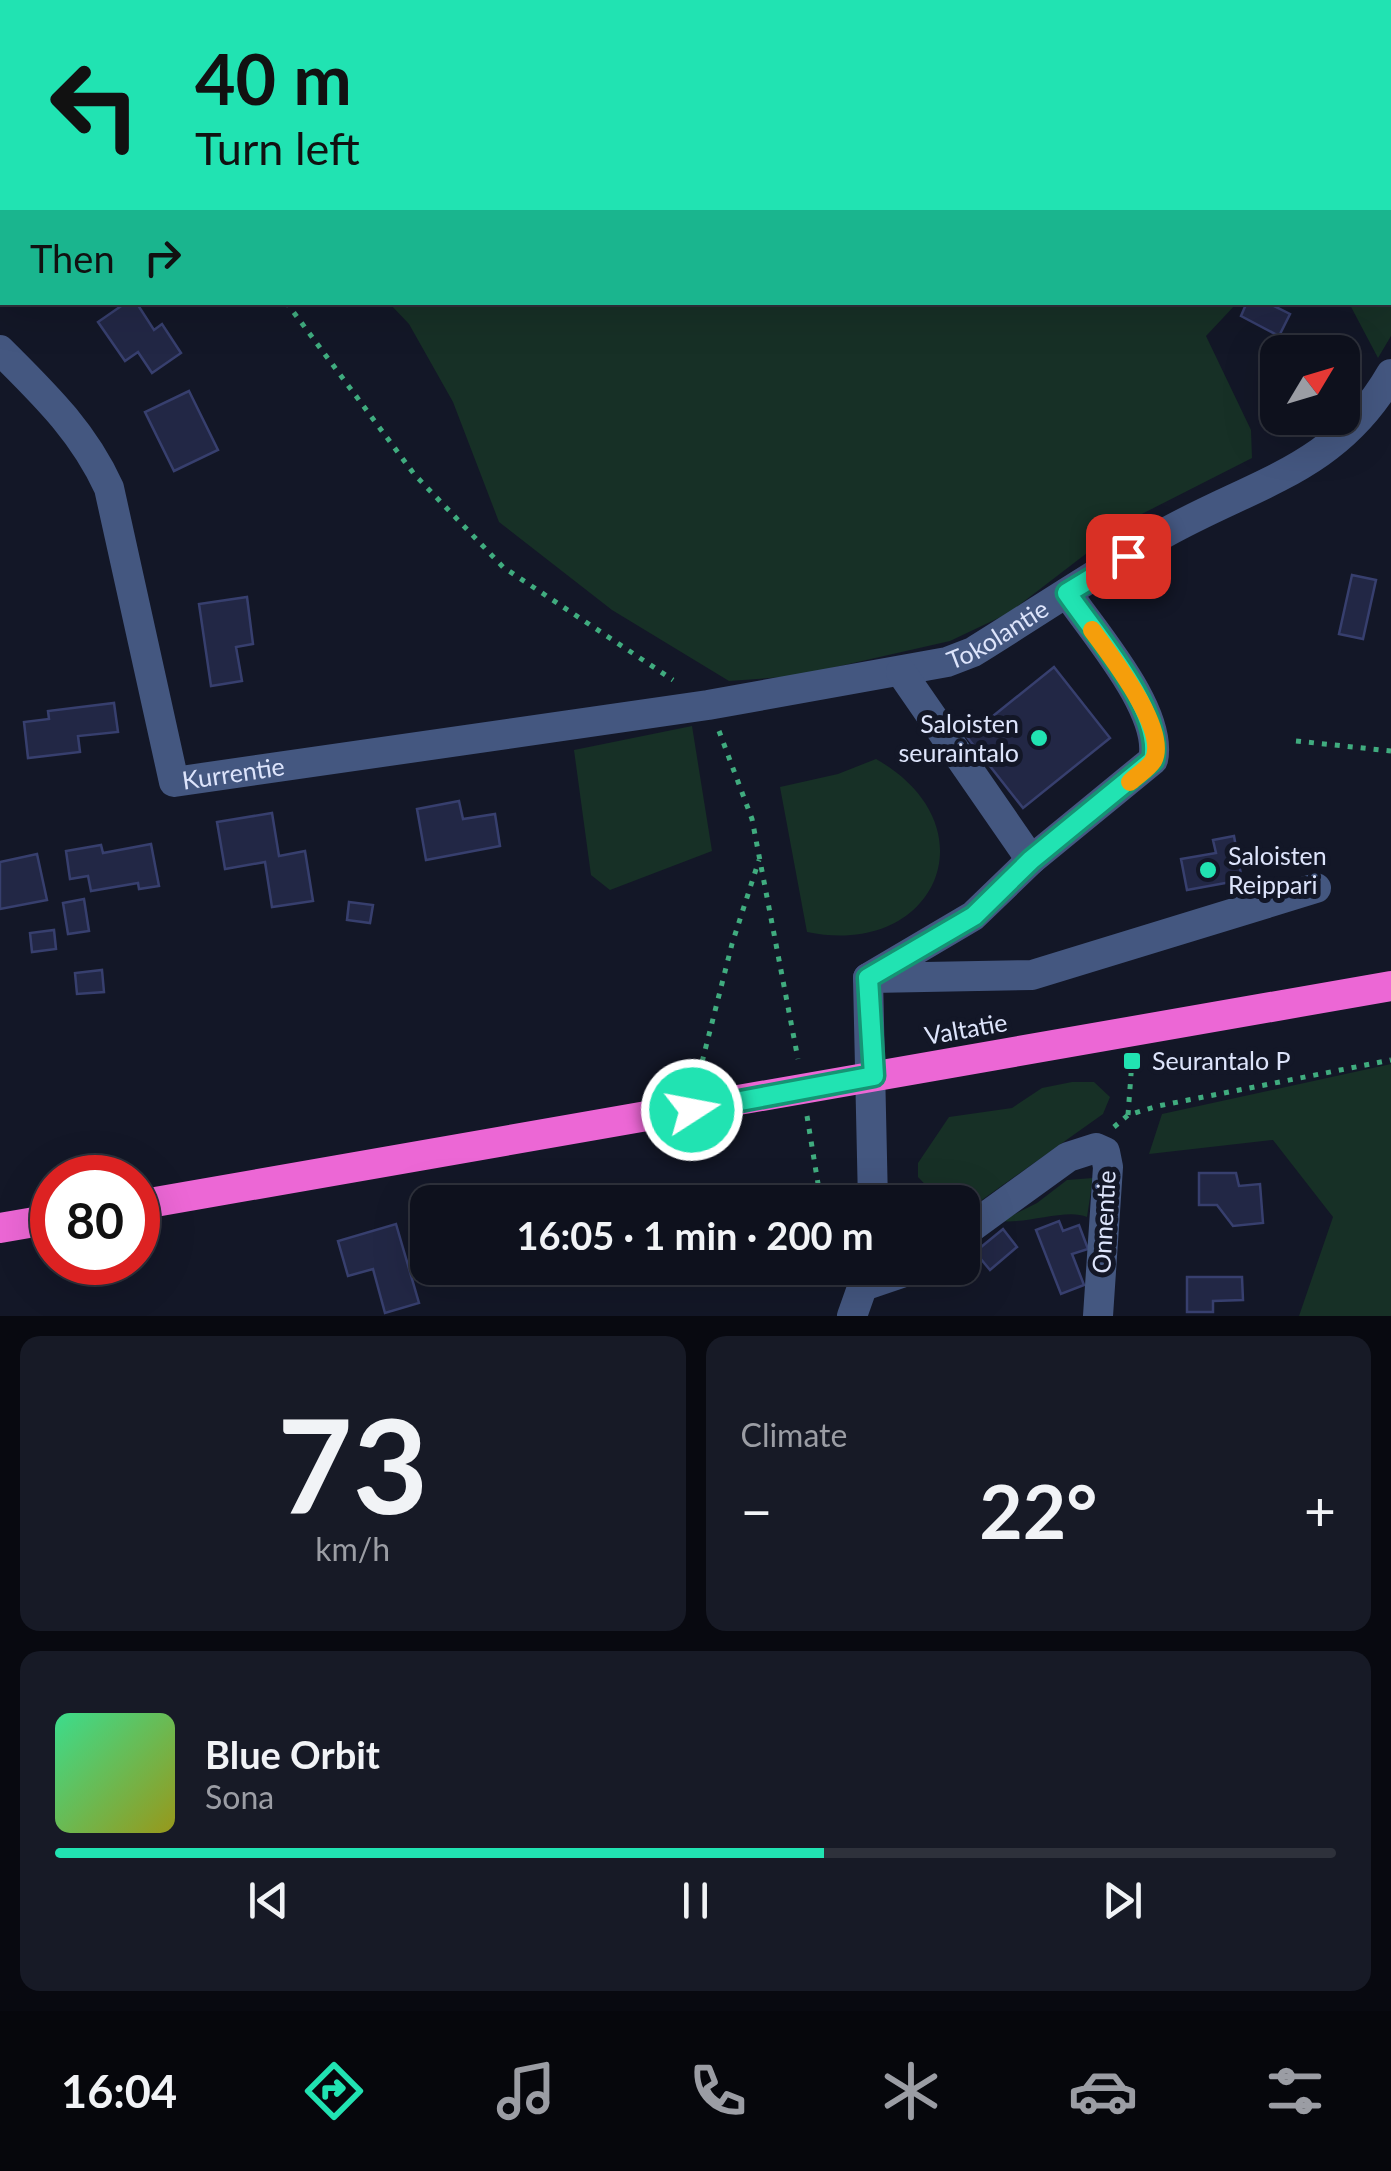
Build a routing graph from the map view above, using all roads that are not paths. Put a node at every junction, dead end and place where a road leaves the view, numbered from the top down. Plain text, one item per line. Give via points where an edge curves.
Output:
1 (0, 350) edge
2 (1391, 374) edge
3 (1067, 593) junction
4 (901, 672) junction
5 (708, 704) joint
6 (1031, 860) junction
7 (1316, 888) dead end
8 (868, 978) junction
9 (1391, 986) edge
10 (874, 1076) junction
11 (873, 1185) edge
12 (160, 1201) edge
13 (980, 1222) edge
14 (30, 1223) edge
15 (0, 1228) edge
16 (864, 1285) edge
17 (852, 1316) edge
18 (1098, 1316) edge

1 - 5 street, Kurrentie via 91,448 109,488 174,782
2 - 3 street, Tokolantie via 1358,423 1311,462 1226,499
3 - 4 street, Tokolantie via 973,652
3 - 6 street via 1148,715 1157,742 1153,760
4 - 5 street, Tokolantie
4 - 6 street
6 - 8 street via 974,916
7 - 8 street via 1032,975
8 - 10 street
9 - 10 highway, Valtatie
10 - 11 street
10 - 12 highway, Valtatie
13 - 18 street, Onnentie via 1083,1150 1096,1148 1107,1158
14 - 15 highway
16 - 17 street

